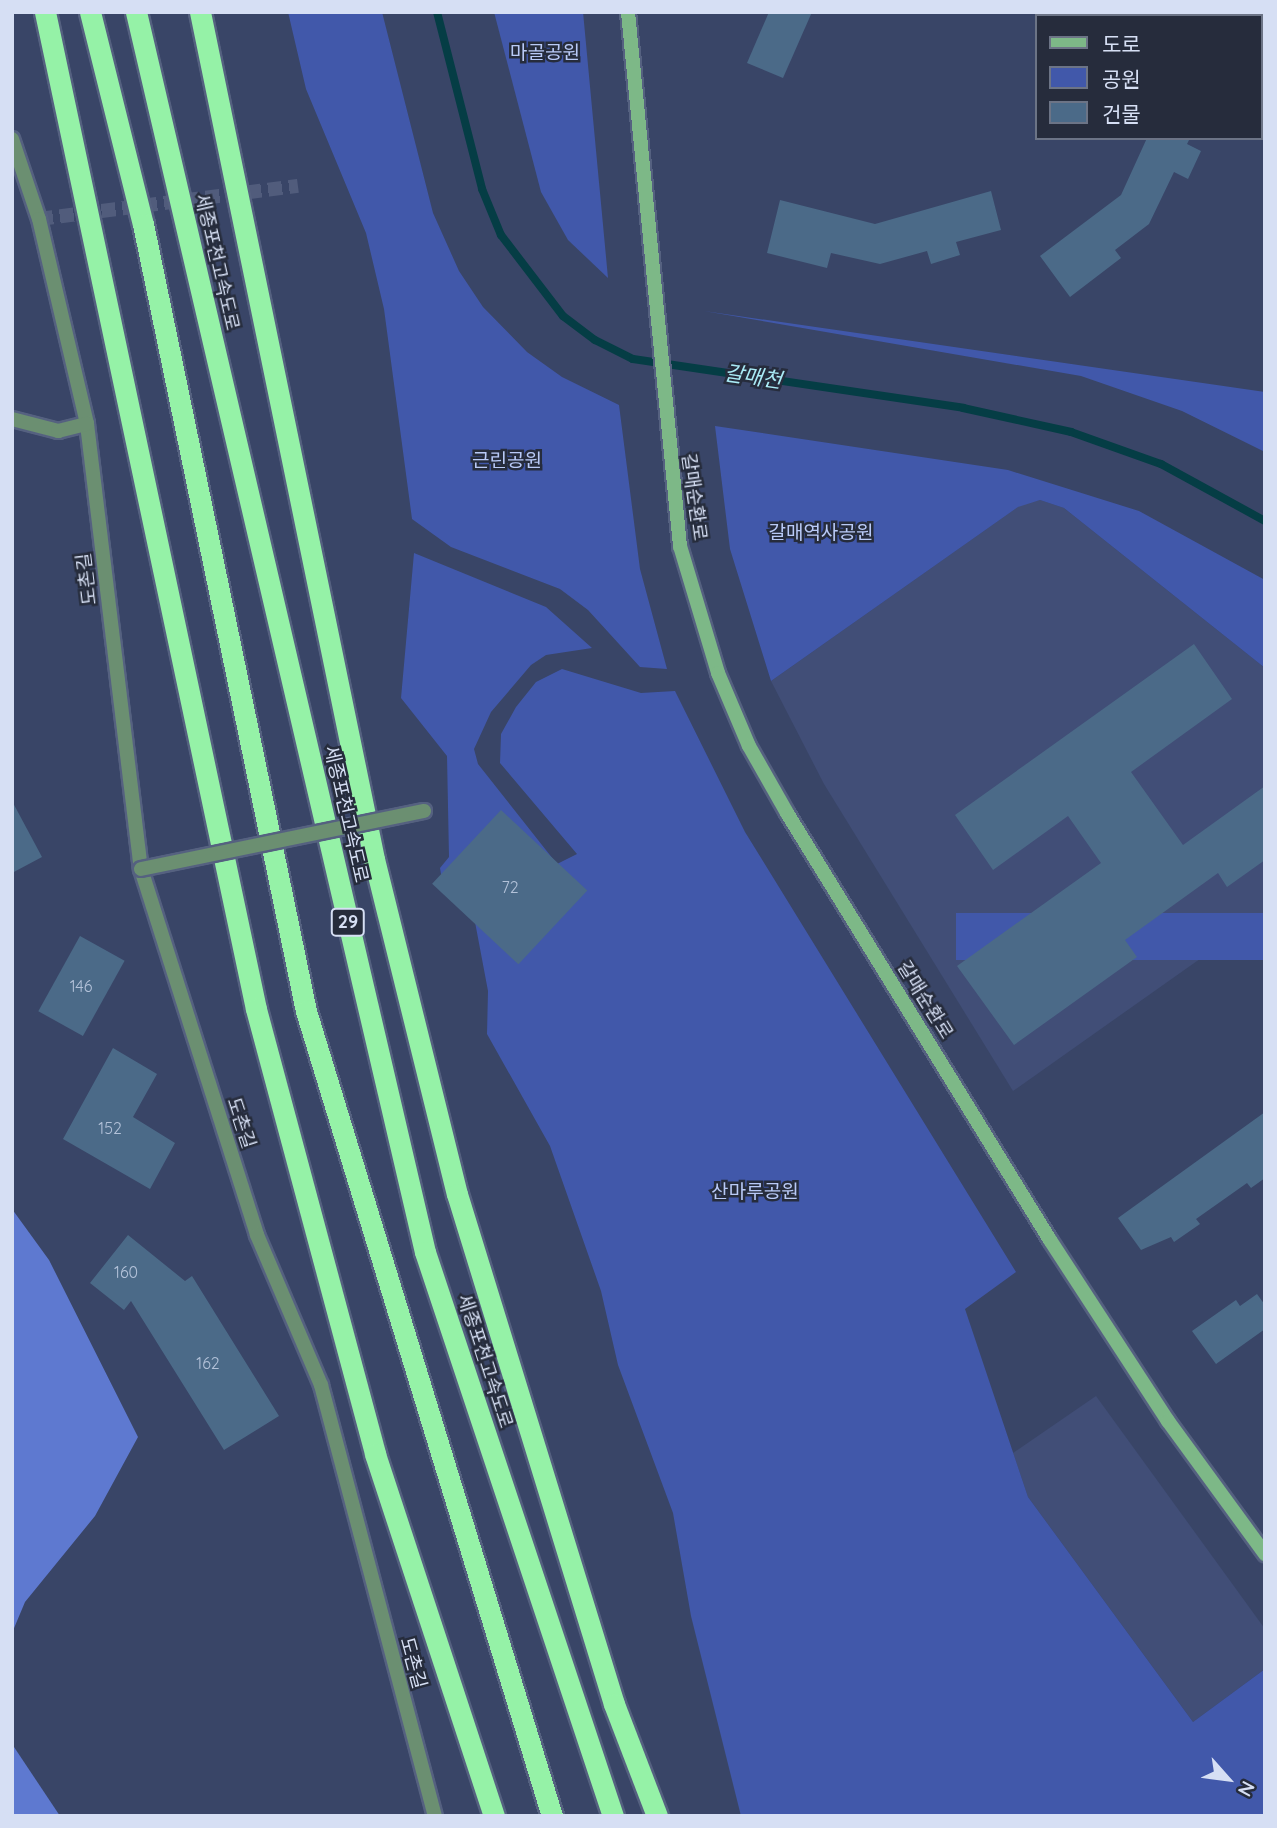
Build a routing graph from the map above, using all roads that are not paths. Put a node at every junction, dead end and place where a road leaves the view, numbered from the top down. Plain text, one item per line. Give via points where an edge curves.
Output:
1 (45, 12) edge
2 (90, 12) edge
3 (136, 12) edge
4 (200, 12) edge
5 (628, 12) edge
6 (12, 139) edge
7 (12, 419) edge
8 (87, 424) junction
9 (424, 811) dead end
10 (141, 869) junction
11 (1265, 1554) edge
12 (435, 1816) edge
13 (495, 1816) edge
14 (552, 1816) edge
15 (613, 1816) edge
16 (657, 1816) edge

1 - 13 highway via 256,1009 375,1454
2 - 14 highway via 143,223 306,1011 516,1711
3 - 15 highway, 세종포천고속도로 / 29 via 425,1252
4 - 16 highway via 374,859 457,1194 614,1704
5 - 11 street, 갈매순환로 via 680,546 718,673 749,746 1050,1240 1168,1421
6 - 8 street, 도촌길 via 38,219
7 - 8 street via 58,431
8 - 10 street, 도촌길
9 - 10 street, bridge
10 - 12 street, 도촌길 via 257,1236 321,1385

